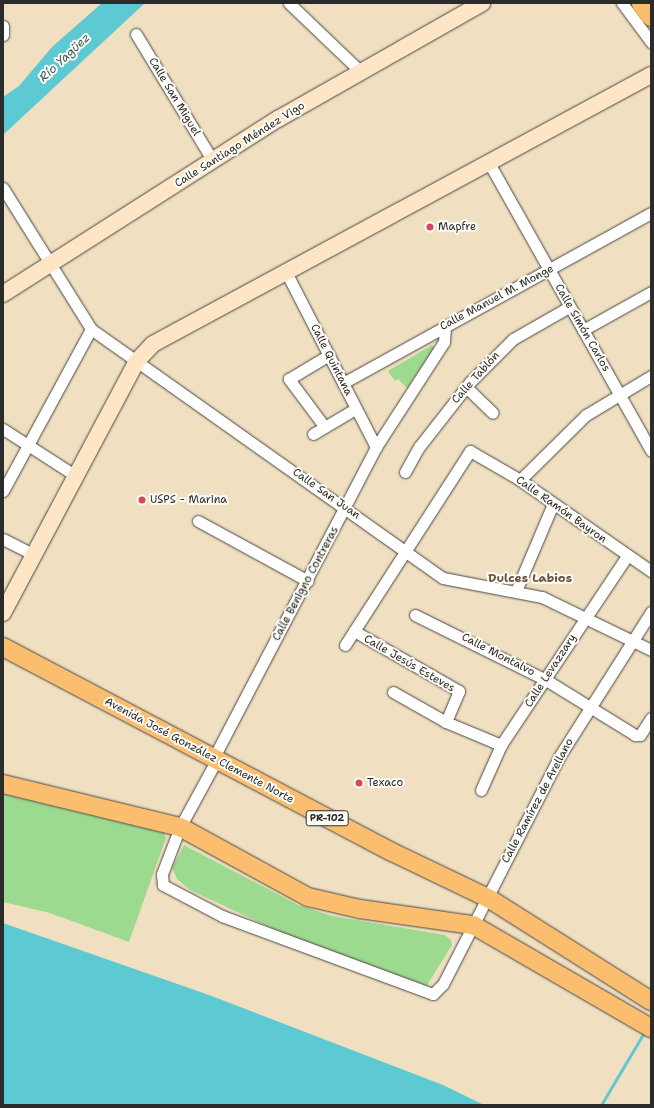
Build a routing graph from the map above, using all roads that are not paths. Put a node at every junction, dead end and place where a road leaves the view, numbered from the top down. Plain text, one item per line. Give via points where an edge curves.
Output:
1 (289, 3) edge
2 (482, 3) edge
3 (622, 3) edge
4 (642, 3) edge
5 (651, 16) edge
6 (3, 26) edge
7 (136, 34) dead end
8 (3, 35) edge
9 (651, 42) edge
10 (360, 71) junction
11 (651, 75) edge
12 (213, 161) junction
13 (489, 164) junction
14 (3, 188) edge
15 (651, 213) edge
16 (50, 262) junction
17 (549, 271) junction
18 (286, 272) junction
19 (651, 292) edge
20 (3, 294) edge
21 (570, 307) junction
22 (445, 326) junction
23 (91, 329) junction
24 (583, 330) junction
25 (329, 355) junction
26 (137, 360) junction
27 (651, 376) edge
28 (343, 383) junction
29 (466, 387) junction
30 (619, 393) junction
31 (355, 408) junction
32 (493, 413) dead end
33 (324, 426) junction
34 (3, 429) edge
35 (312, 434) dead end
36 (26, 445) junction
37 (376, 447) junction
38 (651, 450) edge
39 (405, 472) dead end
40 (76, 476) junction
41 (520, 480) junction
42 (3, 491) edge
43 (553, 504) junction
44 (346, 508) junction
45 (198, 521) dead end
46 (3, 539) edge
47 (408, 552) junction
48 (34, 555) junction
49 (627, 556) junction
50 (651, 571) edge
51 (308, 581) junction
52 (516, 591) junction
53 (651, 612) edge
54 (3, 613) edge
55 (415, 615) dead end
56 (586, 618) junction
57 (354, 631) junction
58 (633, 639) junction
59 (345, 645) dead end
60 (3, 647) edge
61 (651, 650) edge
62 (546, 680) junction
63 (393, 692) dead end
64 (591, 705) junction
65 (651, 718) edge
66 (446, 722) junction
67 (501, 745) junction
68 (215, 760) junction
69 (3, 784) edge
70 (481, 790) dead end
71 (180, 827) junction
72 (488, 898) junction
73 (473, 925) junction
74 (433, 994) joint
75 (648, 999) edge
76 (651, 1028) edge

1 - 10 street
2 - 10 street, Calle Santiago Méndez Vigo
3 - 9 street
4 - 5 highway
6 - 8 street
7 - 12 street, Calle San Miguel
10 - 12 street, Calle Santiago Méndez Vigo
11 - 13 street
12 - 16 street, Calle Santiago Méndez Vigo
13 - 17 street, Calle Simón Carlos
13 - 18 street
14 - 16 street, Calle San Juan
15 - 17 street, Calle Manuel M. Monge
16 - 20 street, Calle Santiago Méndez Vigo
16 - 23 street, Calle San Juan
17 - 21 street, Calle Simón Carlos
17 - 22 street, Calle Manuel M. Monge
18 - 25 street, Calle Quintana
18 - 26 street via 153,344
19 - 24 street
21 - 24 street, Calle Simón Carlos
21 - 29 street, Calle Tablón via 513,339
22 - 28 street, Calle Manuel M. Monge
22 - 37 street, Calle Benigno Contreras via 444,342
23 - 26 street, Calle San Juan
23 - 36 street
24 - 30 street, Calle Simón Carlos
25 - 28 street, Calle Quintana
25 - 33 street via 289,379
26 - 40 street
26 - 44 street, Calle San Juan
27 - 30 street
28 - 31 street, Calle Quintana
29 - 32 street
29 - 39 street, Calle Tablón via 419,447
30 - 38 street, Calle Simón Carlos
30 - 41 street via 586,415
31 - 33 street
31 - 37 street, Calle Quintana
33 - 35 street
34 - 36 street
36 - 40 street
36 - 42 street
37 - 44 street, Calle Benigno Contreras
40 - 48 street
41 - 43 street, Calle Ramón Bayron
41 - 47 street, Calle Ramón Bayron via 470,451
43 - 49 street, Calle Ramón Bayron
43 - 52 street
44 - 47 street, Calle San Juan
44 - 51 street, Calle Benigno Contreras
45 - 51 street
46 - 48 street
47 - 52 street, Calle San Juan via 443,578
47 - 57 street
48 - 54 street
49 - 50 street, Calle Ramón Bayron
49 - 56 street, Calle Levazzary
51 - 68 street, Calle Benigno Contreras
52 - 56 street, Calle San Juan via 542,597
53 - 58 street, Calle Ramírez de Arellano
55 - 62 street, Calle Montalvo
56 - 58 street, Calle San Juan
56 - 62 street, Calle Levazzary
57 - 59 street
57 - 66 street, Calle Jesús Esteves via 458,691
58 - 61 street, Calle San Juan
58 - 64 street, Calle Ramírez de Arellano
60 - 68 main road, Avenida José González Clemente Norte / PR-102
62 - 64 street, Calle Montalvo
62 - 67 street, Calle Levazzary
63 - 66 street
64 - 65 street, Calle Montalvo via 640,735
64 - 72 street, Calle Ramírez de Arellano via 559,757
66 - 67 street
67 - 70 street, Calle Levazzary
68 - 71 street, Calle Benigno Contreras
68 - 72 main road, Avenida José González Clemente Norte / PR-102
69 - 71 main road
71 - 73 main road via 308,897 360,910
71 - 74 street, Calle Benigno Contreras via 162,874 163,885 222,916
72 - 73 street, Calle Ramírez de Arellano
72 - 75 main road, Avenida José González Clemente Norte / PR-102
73 - 74 street, Calle Ramírez de Arellano via 443,984
73 - 76 main road

